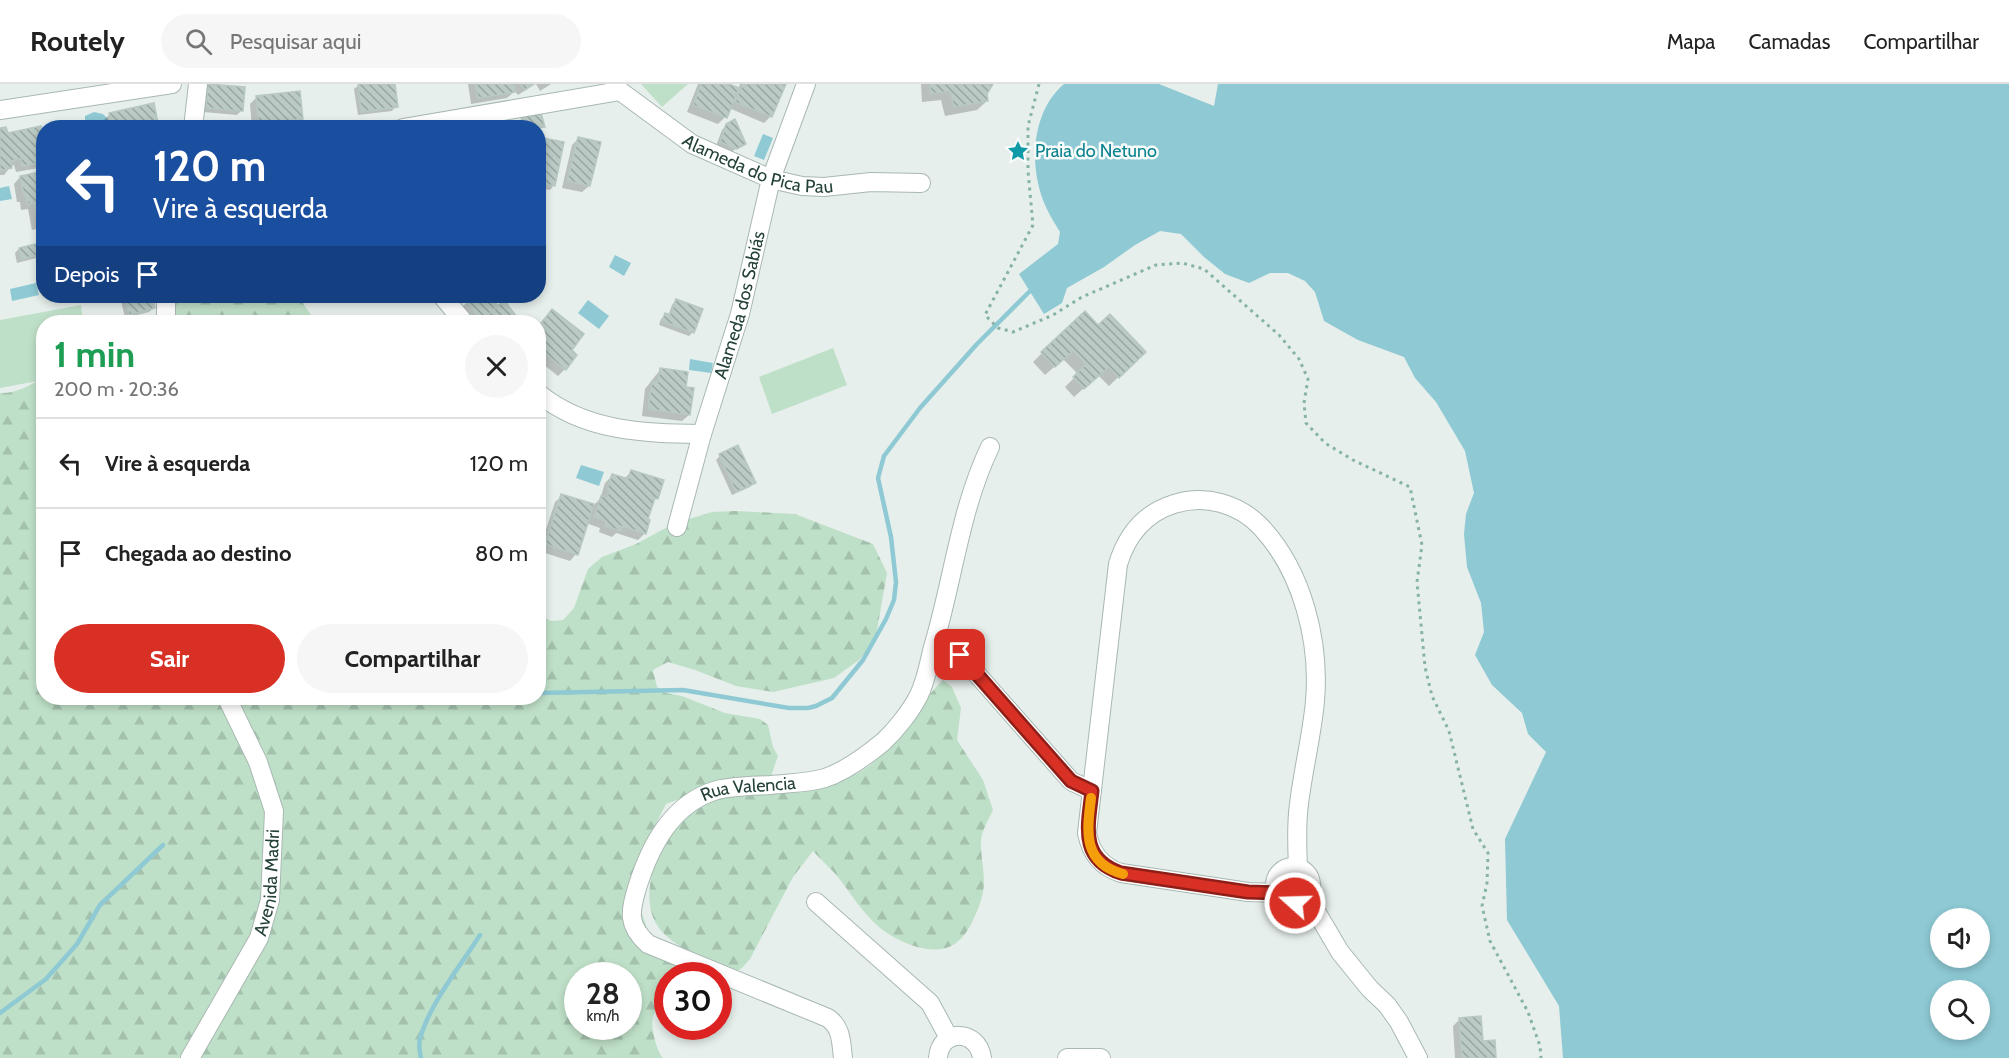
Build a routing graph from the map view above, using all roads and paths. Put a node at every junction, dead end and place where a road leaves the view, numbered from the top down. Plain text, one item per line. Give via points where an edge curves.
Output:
1 (172, 84) edge
2 (198, 84) edge
3 (806, 84) edge
4 (1039, 84) edge
5 (617, 88) edge
6 (0, 110) edge
7 (194, 120) edge
8 (446, 120) edge
9 (771, 178) junction
10 (921, 183) dead end
11 (448, 303) edge
12 (458, 315) edge
13 (546, 400) edge
14 (702, 434) junction
15 (990, 447) dead end
16 (677, 527) dead end
17 (960, 655) dead end
18 (230, 705) edge
19 (1092, 791) junction
20 (1298, 867) junction
21 (1277, 893) junction
22 (1307, 896) junction
23 (816, 902) dead end
24 (949, 1038) junction
25 (190, 1058) edge
26 (843, 1058) edge
27 (938, 1058) edge
28 (982, 1058) edge
29 (1067, 1058) edge
30 (1101, 1058) edge
31 (1418, 1058) edge
32 (1541, 1058) edge

1 - 6 street
2 - 7 street
3 - 9 street, Alameda dos Sabiás
4 - 32 path via 1028,126 1033,225 985,315 998,328 1013,332 1156,265 1182,263 1204,269 1279,335 1299,359 1308,379 1306,423 1325,443 1410,487 1422,545 1417,582 1425,667 1432,696 1449,731 1473,829 1488,853 1482,906 1490,941 1528,1012
5 - 8 street
5 - 9 street, Alameda do Pica Pau via 692,144
9 - 10 street, Alameda do Pica Pau via 824,187 871,182
9 - 14 street, Alameda dos Sabiás via 740,315
11 - 12 street
13 - 14 street via 584,420 623,430
14 - 16 street, Alameda dos Sabiás
15 - 26 street, Rua Valencia via 978,471 919,695 900,722 884,741 858,761 825,778 719,789 683,807 657,840 630,910 633,925 648,944 828,1018 839,1031
17 - 19 street via 1071,781
18 - 25 street, Avenida Madri via 258,762 274,811 270,900 259,938
19 - 20 street via 1122,551 1145,519 1168,506 1207,500 1233,507 1256,521 1278,549 1298,589 1311,632 1315,702 1299,802
19 - 21 street via 1089,841 1100,861 1113,871
20 - 21 street via 1279,873
20 - 22 street via 1311,883
21 - 22 street via 1288,902 1302,901
22 - 31 street via 1340,952 1399,1022
23 - 24 street via 930,1003
24 - 27 street via 942,1044
24 - 28 street via 966,1036 979,1047
29 - 30 street

